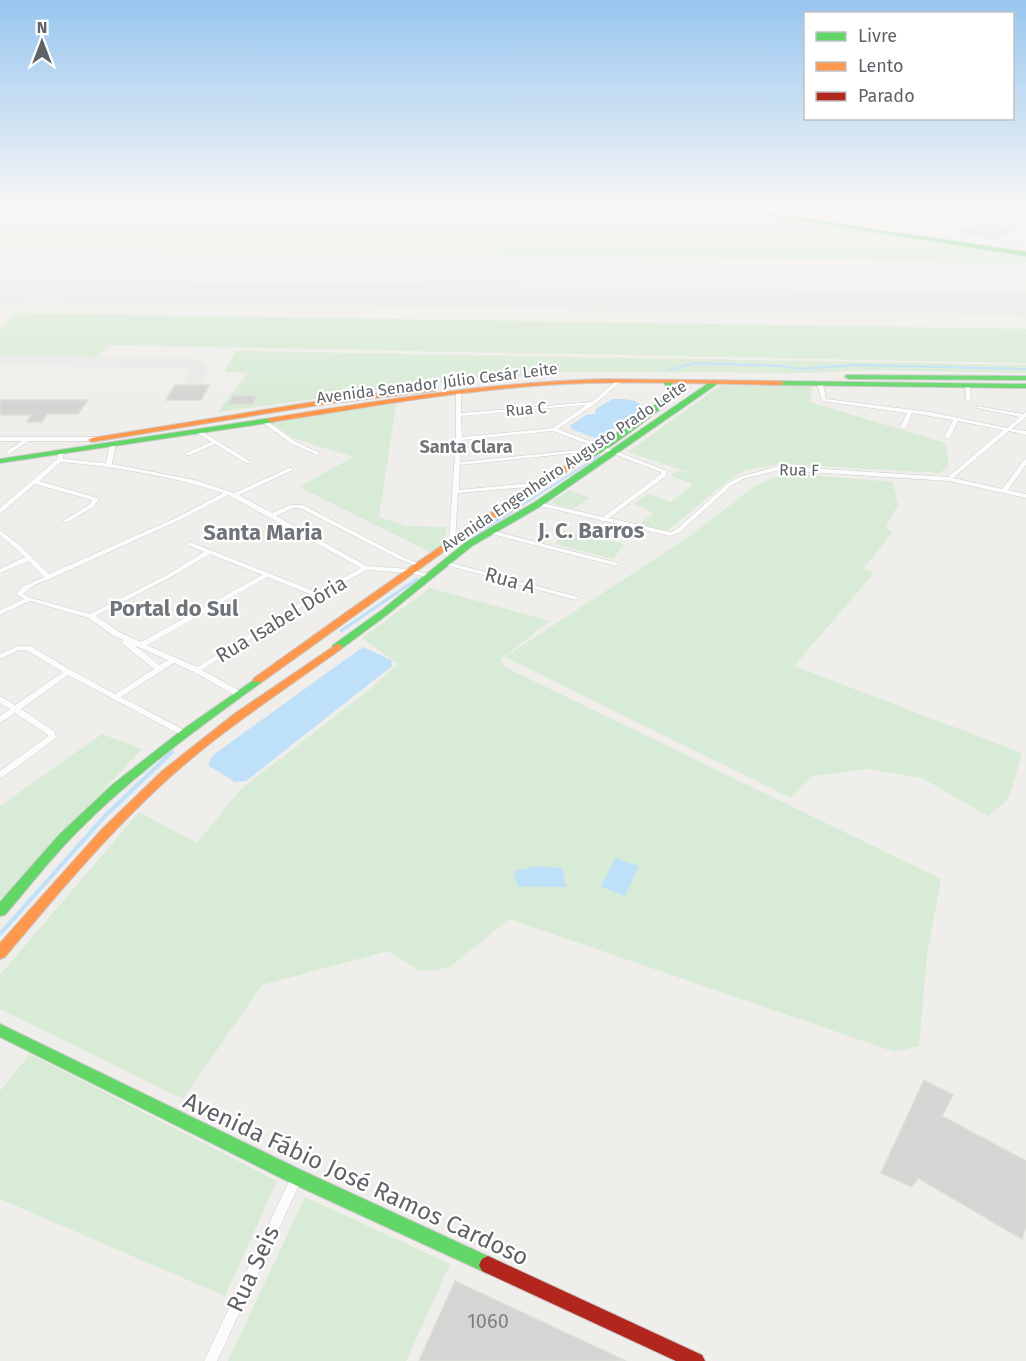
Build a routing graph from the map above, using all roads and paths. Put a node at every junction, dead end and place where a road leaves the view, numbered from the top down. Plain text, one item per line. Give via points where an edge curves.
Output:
1 (1026, 378) edge
2 (619, 381) junction
3 (945, 381) junction
4 (667, 382) junction
5 (716, 382) junction
6 (968, 382) junction
7 (820, 384) junction
8 (1026, 386) edge
9 (458, 393) junction
10 (969, 401) dead end
11 (593, 403) junction
12 (326, 407) junction
13 (979, 407) dead end
14 (303, 410) junction
15 (909, 411) junction
16 (458, 415) junction
17 (1025, 415) edge
18 (956, 419) junction
19 (264, 421) junction
20 (903, 428) dead end
21 (1011, 428) junction
22 (554, 429) junction
23 (198, 431) junction
24 (1026, 433) edge
25 (947, 437) dead end
26 (0, 439) edge
27 (29, 439) junction
28 (101, 439) junction
29 (459, 440) junction
30 (213, 443) junction
31 (113, 444) junction
32 (602, 448) junction
33 (614, 452) junction
34 (4, 453) edge
35 (317, 453) dead end
36 (188, 454) dead end
37 (61, 456) junction
38 (0, 461) edge
39 (1026, 461) edge
40 (248, 462) dead end
41 (456, 464) junction
42 (109, 465) junction
43 (291, 469) dead end
44 (949, 479) junction
45 (35, 482) junction
46 (540, 484) junction
47 (1004, 491) junction
48 (455, 492) junction
49 (231, 494) junction
50 (1026, 496) edge
51 (538, 504) junction
52 (0, 511) edge
53 (271, 516) junction
54 (603, 520) junction
55 (66, 521) dead end
56 (0, 532) edge
57 (490, 532) junction
58 (452, 542) junction
59 (190, 544) dead end
60 (209, 552) junction
61 (29, 558) junction
62 (444, 563) junction
63 (616, 564) dead end
64 (366, 568) junction
65 (415, 568) junction
66 (0, 572) edge
67 (267, 575) junction
68 (429, 576) junction
69 (49, 578) junction
70 (317, 595) junction
71 (576, 598) dead end
72 (29, 599) junction
73 (0, 613) edge
74 (91, 616) junction
75 (118, 635) junction
76 (142, 645) junction
77 (0, 657) edge
78 (173, 660) junction
79 (159, 669) junction
80 (197, 670) junction
81 (68, 672) junction
82 (239, 694) junction
83 (117, 697) junction
84 (0, 699) edge
85 (15, 710) junction
86 (0, 720) edge
87 (183, 733) junction
88 (0, 775) edge
89 (0, 911) edge
90 (0, 953) edge
91 (0, 1030) edge
92 (297, 1177) junction
93 (210, 1361) edge
94 (696, 1361) edge

1 - 6 main road, Avenida Senador Júlio Cesár Leite
2 - 4 main road, Avenida Senador Júlio Cesár Leite
2 - 9 main road, Avenida Senador Júlio Cesár Leite via 547,383
2 - 11 street
3 - 6 main road, Avenida Senador Júlio Cesár Leite
3 - 7 main road, Avenida Senador Júlio Cesár Leite
3 - 12 main road, Avenida Senador Júlio Cesár Leite via 569,377 507,381
4 - 5 main road, Avenida Senador Júlio Cesár Leite
4 - 32 main road, Avenida Engenheiro Augusto Prado Leite via 673,389 672,396
5 - 7 main road, Avenida Senador Júlio Cesár Leite
5 - 33 main road, Avenida Engenheiro Augusto Prado Leite
6 - 8 main road, Avenida Senador Júlio Cesár Leite
6 - 10 street
7 - 15 street via 824,400
9 - 12 main road, Avenida Senador Júlio Cesár Leite
9 - 16 street
11 - 16 street, Rua C
11 - 22 street
12 - 14 main road, Avenida Senador Júlio Cesár Leite
13 - 17 street
14 - 19 main road, Avenida Senador Júlio Cesár Leite
14 - 28 main road, Avenida Senador Júlio Cesár Leite
15 - 18 street
15 - 20 street
16 - 29 street
17 - 21 street
18 - 21 street
18 - 25 street
19 - 23 main road, Avenida Senador Júlio Cesár Leite
19 - 35 street
21 - 24 street
21 - 44 street
22 - 29 street
22 - 32 street
23 - 30 street
23 - 31 main road, Avenida Senador Júlio Cesár Leite
26 - 27 street
27 - 28 street
27 - 34 street
28 - 34 main road, Avenida Senador Júlio Cesár Leite
29 - 41 street
30 - 36 street
30 - 40 street
31 - 37 main road, Avenida Senador Júlio Cesár Leite
31 - 42 street
32 - 33 street
32 - 41 street
32 - 46 main road, Avenida Engenheiro Augusto Prado Leite
33 - 51 main road, Avenida Engenheiro Augusto Prado Leite
33 - 54 street via 666,473
37 - 38 main road, Avenida Senador Júlio Cesár Leite
37 - 42 street
37 - 45 street
39 - 47 street
41 - 48 street
42 - 49 street via 186,480
43 - 49 street
44 - 47 street, Rua F
44 - 54 street, Rua F via 769,470 729,485 670,534
45 - 52 street
45 - 55 street via 96,499
46 - 48 street
46 - 58 main road, Avenida Engenheiro Augusto Prado Leite
47 - 50 street, Rua F
48 - 58 street
49 - 53 street
49 - 69 street
51 - 54 street
51 - 57 main road, Avenida Engenheiro Augusto Prado Leite
53 - 64 street
53 - 65 street via 301,506
56 - 61 street
57 - 62 main road, Avenida Engenheiro Augusto Prado Leite
57 - 63 street
58 - 65 main road, Avenida Engenheiro Augusto Prado Leite
59 - 60 street
60 - 67 street
60 - 74 street
61 - 66 street
61 - 69 street
62 - 68 main road, Avenida Engenheiro Augusto Prado Leite
62 - 71 street, Rua A
64 - 65 street
64 - 70 street, Rua Isabel Dória
65 - 68 street
65 - 82 main road, Avenida Engenheiro Augusto Prado Leite
67 - 70 street
67 - 76 street
68 - 90 main road, Avenida Engenheiro Augusto Prado Leite via 205,742 145,793 76,864
69 - 72 street via 19,592
70 - 80 street, Rua Isabel Dória
72 - 73 street
72 - 74 street
74 - 75 street
75 - 76 street
75 - 79 street
76 - 78 street
77 - 81 street via 22,647
78 - 79 street
78 - 80 street
79 - 83 street
80 - 82 street
81 - 83 street
81 - 85 street
82 - 87 main road, Avenida Engenheiro Augusto Prado Leite
83 - 87 street
84 - 85 street
85 - 86 street
85 - 88 street via 52,736
87 - 89 main road, Avenida Engenheiro Augusto Prado Leite via 72,829
91 - 92 main road, Avenida Fábio José Ramos Cardoso
92 - 93 street, Rua Seis
92 - 94 main road, Avenida Fábio José Ramos Cardoso

